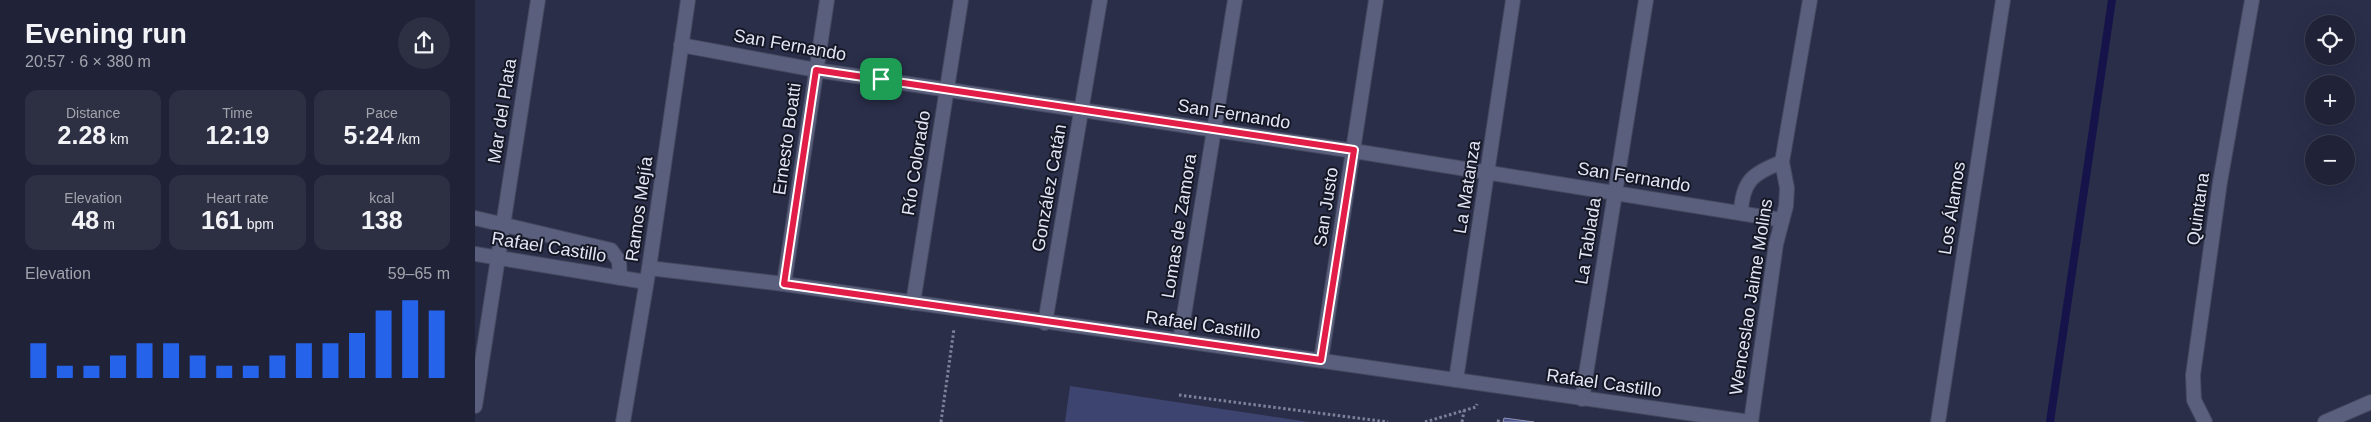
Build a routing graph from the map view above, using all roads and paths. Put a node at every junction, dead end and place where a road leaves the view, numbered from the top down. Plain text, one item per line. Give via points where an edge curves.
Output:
1 (539, 0) edge
2 (688, 0) edge
3 (827, 0) edge
4 (961, 0) edge
5 (1100, 0) edge
6 (1235, 0) edge
7 (1376, 0) edge
8 (1513, 0) edge
9 (1646, 0) edge
10 (1809, 0) edge
11 (2003, 0) edge
12 (2252, 0) edge
13 (681, 46) junction
14 (816, 70) junction
15 (947, 89) junction
16 (1082, 109) junction
17 (1213, 129) junction
18 (1354, 150) junction
19 (1782, 162) junction
20 (1489, 173) junction
21 (1615, 193) junction
22 (1741, 213) junction
23 (475, 218) edge
24 (1782, 220) junction
25 (503, 223) junction
26 (475, 254) edge
27 (498, 258) junction
28 (649, 268) junction
29 (620, 278) junction
30 (646, 282) junction
31 (784, 284) junction
32 (913, 303) junction
33 (957, 309) junction
34 (1045, 323) junction
35 (1180, 340) junction
36 (1321, 360) junction
37 (1456, 380) junction
38 (1481, 384) junction
39 (1179, 395) dead end
40 (1582, 399) junction
41 (2371, 402) edge
42 (475, 406) edge
43 (1464, 411) junction
44 (623, 422) edge
45 (941, 422) edge
46 (1388, 422) edge
47 (1425, 422) edge
48 (1462, 422) edge
49 (1750, 422) edge
50 (1938, 422) edge
51 (2205, 422) edge
52 (2325, 422) edge

1 - 25 street, Mar del Plata
2 - 13 street, Ramos Mejía
3 - 14 street, Ernesto Boatti
4 - 15 street, Río Colorado
5 - 16 street, González Catán
6 - 17 street, Lomas de Zamora
7 - 18 street, San Justo
8 - 20 street, La Matanza
9 - 21 street, La Tablada
10 - 19 street, Wenceslao Jaime Molins
11 - 50 street, Los Álamos
12 - 51 street, Quintana via 2220,182 2193,375 2194,400
13 - 14 street, San Fernando
13 - 28 street, Ramos Mejía
14 - 15 street, San Fernando
14 - 31 street, Ernesto Boatti
15 - 16 street, San Fernando
15 - 32 street, Río Colorado
16 - 17 street, San Fernando
16 - 34 street, González Catán
17 - 18 street, San Fernando
17 - 35 street, Lomas de Zamora
18 - 20 street, San Fernando
18 - 36 street, San Justo
19 - 22 street via 1763,169 1749,180 1742,195
19 - 24 street, Wenceslao Jaime Molins via 1787,188
20 - 21 street, San Fernando
20 - 37 street, La Matanza
21 - 22 street, San Fernando
21 - 40 street, La Tablada
22 - 24 street, San Fernando
23 - 25 street
24 - 49 street, Wenceslao Jaime Molins
25 - 27 street, Mar del Plata
25 - 29 street via 611,250 619,261
26 - 27 street, Rafael Castillo
27 - 29 street, Rafael Castillo
27 - 42 street, Mar del Plata
28 - 30 street, Ramos Mejía
28 - 31 street, Rafael Castillo
29 - 30 street, Rafael Castillo
30 - 44 street, Ramos Mejía
31 - 32 street, Rafael Castillo
32 - 33 street, Rafael Castillo
33 - 34 street, Rafael Castillo
33 - 45 path
34 - 35 street, Rafael Castillo
35 - 36 street, Rafael Castillo
36 - 37 street, Rafael Castillo
37 - 38 street, Rafael Castillo
38 - 40 street, Rafael Castillo
38 - 43 path via 1476,407
39 - 46 path
40 - 49 street, Rafael Castillo
41 - 52 street
43 - 47 path
43 - 48 path

